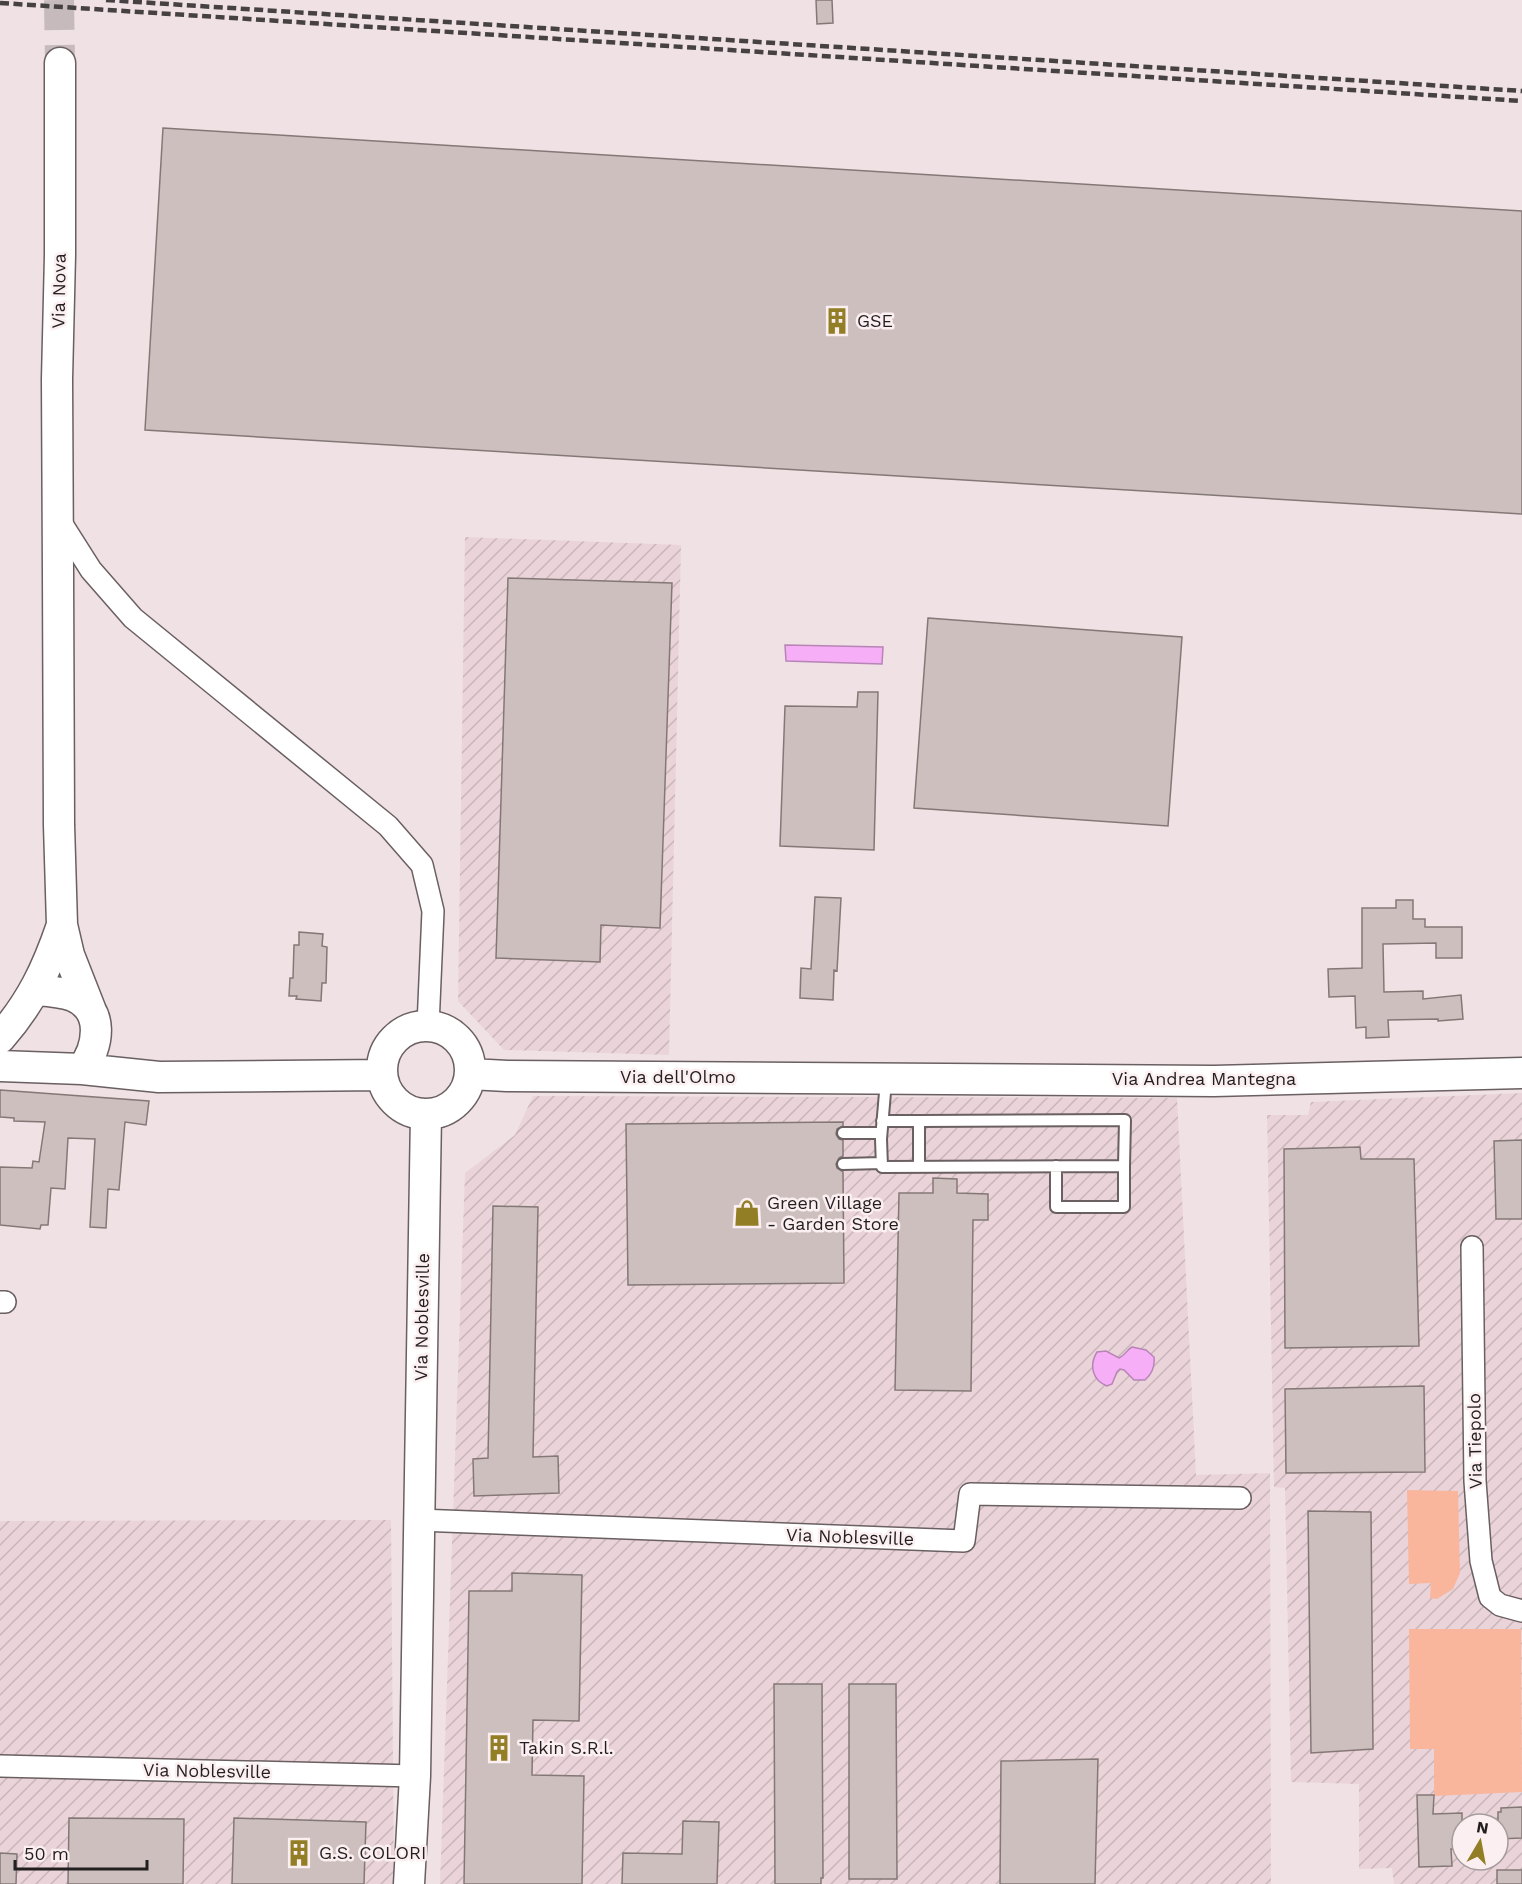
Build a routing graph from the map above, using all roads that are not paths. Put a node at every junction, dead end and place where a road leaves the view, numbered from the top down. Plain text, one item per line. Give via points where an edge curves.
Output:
1 (60, 63) tunnel mouth
2 (58, 518) junction
3 (62, 925) junction
4 (36, 990) junction
5 (94, 1019) junction
6 (428, 1026) junction
7 (9, 1027) edge
8 (0, 1066) edge
9 (44, 1067) junction
10 (82, 1069) junction
11 (1522, 1073) edge
12 (470, 1074) junction
13 (382, 1075) junction
14 (159, 1077) junction
15 (887, 1078) junction
16 (426, 1114) junction
17 (882, 1121) junction
18 (919, 1121) junction
19 (843, 1133) dead end
20 (881, 1133) junction
21 (882, 1163) junction
22 (843, 1164) dead end
23 (1056, 1166) junction
24 (1124, 1166) junction
25 (919, 1167) junction
26 (1472, 1248) dead end
27 (1240, 1498) dead end
28 (418, 1520) junction
29 (1522, 1611) edge
30 (0, 1766) edge
31 (415, 1776) junction
32 (409, 1884) edge

1 - 2 main road, Via Nova
2 - 3 main road, Via Nova
2 - 6 street via 91,570 133,618 388,825 422,865 433,911
3 - 4 main road
3 - 5 main road via 69,956
4 - 5 main road via 74,996 84,1002
4 - 7 main road
5 - 10 main road via 93,1052
5 - 14 main road via 123,1054
6 - 12 main road via 459,1041 468,1057
6 - 13 main road via 410,1029 394,1040 384,1056
7 - 9 main road
8 - 9 main road
9 - 10 main road
10 - 14 main road
11 - 15 main road, Via Andrea Mantegna via 1214,1081
12 - 15 main road, Via dell'Olmo
12 - 16 main road via 459,1099 444,1110
13 - 14 main road
13 - 16 main road via 396,1103
15 - 17 lane
16 - 28 main road, Via Noblesville
17 - 18 lane
17 - 20 lane
18 - 24 lane via 1125,1120
18 - 25 lane
19 - 20 lane
20 - 21 lane
21 - 22 lane
21 - 25 lane via 882,1167
23 - 24 lane
23 - 24 lane via 1056,1207 1124,1207
23 - 25 lane
26 - 29 street, Via Tiepolo via 1475,1481 1481,1561 1490,1598
27 - 28 street, Via Noblesville via 970,1494 964,1541
28 - 31 main road, Via Noblesville
30 - 31 street, Via Noblesville
31 - 32 main road, Via Noblesville

